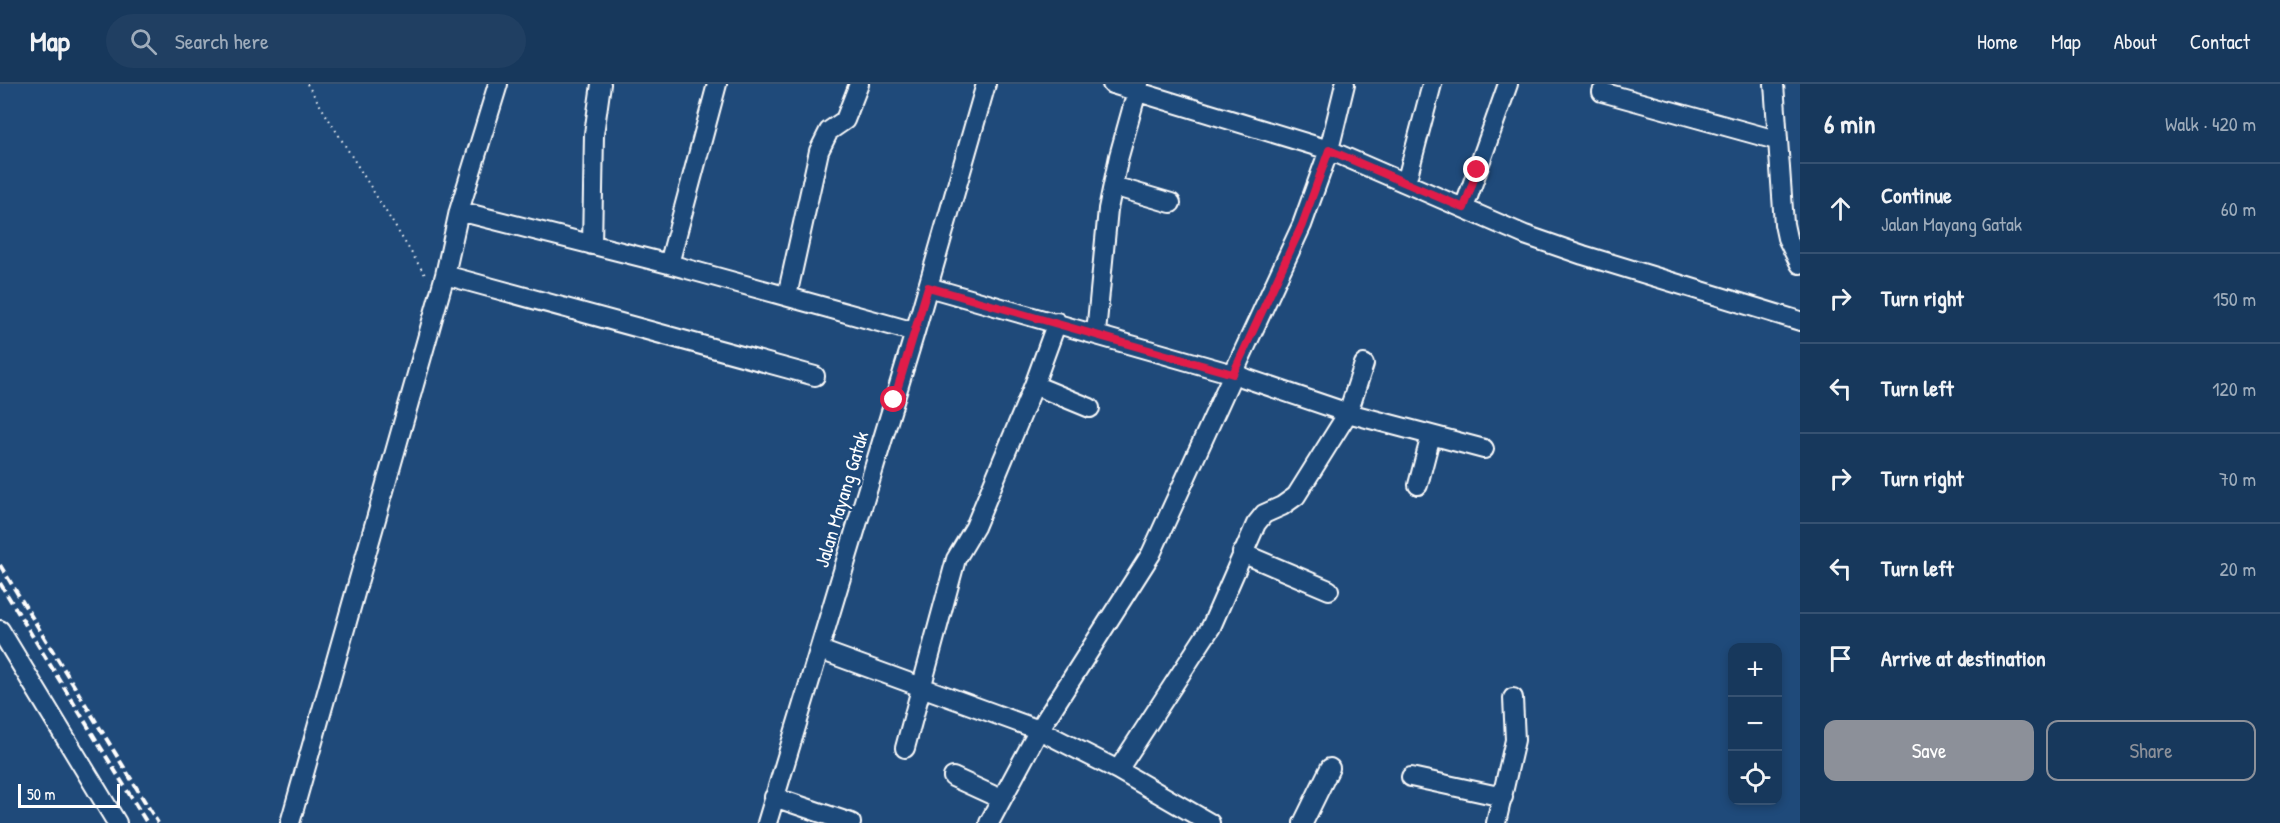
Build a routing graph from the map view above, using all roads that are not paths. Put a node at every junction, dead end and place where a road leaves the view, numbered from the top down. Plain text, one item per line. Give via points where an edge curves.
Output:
1 (498, 84) edge
2 (601, 84) edge
3 (717, 84) edge
4 (859, 84) edge
5 (986, 84) edge
6 (1112, 84) edge
7 (1345, 84) edge
8 (1432, 84) edge
9 (1508, 84) edge
10 (1774, 84) edge
11 (1138, 88) edge
12 (1602, 92) dead end
13 (1776, 140) junction
14 (1329, 150) junction
15 (1406, 183) junction
16 (1113, 186) junction
17 (1171, 203) dead end
18 (1464, 208) junction
19 (459, 211) junction
20 (592, 245) junction
21 (669, 264) junction
22 (1800, 264) edge
23 (445, 275) junction
24 (928, 287) junction
25 (787, 296) junction
26 (1800, 321) edge
27 (1057, 322) junction
28 (915, 332) junction
29 (1096, 333) junction
30 (1364, 364) dead end
31 (1233, 374) junction
32 (815, 376) dead end
33 (1034, 385) junction
34 (1090, 408) dead end
35 (1348, 413) junction
36 (1431, 435) junction
37 (1484, 449) dead end
38 (1418, 485) dead end
39 (1242, 552) junction
40 (1329, 590) dead end
41 (0, 630) edge
42 (820, 650) junction
43 (920, 685) junction
44 (1513, 698) dead end
45 (1039, 730) junction
46 (905, 748) dead end
47 (1330, 768) dead end
48 (1118, 770) junction
49 (952, 777) dead end
50 (1411, 777) dead end
51 (774, 797) junction
52 (1503, 797) junction
53 (1001, 799) junction
54 (1205, 822) edge
55 (117, 823) edge
56 (290, 823) edge
57 (767, 823) edge
58 (851, 823) edge
59 (990, 823) edge
60 (1303, 823) edge
61 (1496, 823) edge

1 - 19 street
2 - 20 street via 594,134
3 - 21 street
4 - 25 street via 845,120 829,131 819,151
5 - 24 street, Jalan Mayang Gatak
6 - 11 street
7 - 14 street
8 - 15 street
9 - 18 street
10 - 13 street
11 - 14 street
11 - 16 street
12 - 13 street
13 - 22 street via 1784,224
14 - 15 street
14 - 31 street via 1302,225
15 - 18 street
16 - 17 street
16 - 29 street
18 - 26 street via 1531,237
19 - 20 street
19 - 23 street
20 - 21 street
21 - 25 street
23 - 32 street
23 - 56 street
24 - 27 street
24 - 28 street, Jalan Mayang Gatak
25 - 28 street
27 - 29 street
27 - 33 street
28 - 42 street, Jalan Mayang Gatak
29 - 31 street
30 - 35 street
31 - 35 street
31 - 45 street via 1151,554
33 - 34 street
33 - 43 street via 975,527 956,559
35 - 36 street
35 - 39 street via 1296,495 1259,518
36 - 37 street
36 - 38 street
39 - 40 street
39 - 48 street via 1211,627
41 - 55 street
42 - 43 street
42 - 51 street, Jalan Mayang Gatak
43 - 45 street
43 - 46 street
44 - 52 street via 1515,740
45 - 48 street
45 - 53 street
47 - 60 street
48 - 54 street
49 - 53 street
50 - 52 street
51 - 57 street, Jalan Mayang Gatak
51 - 58 street
52 - 61 street
53 - 59 street

